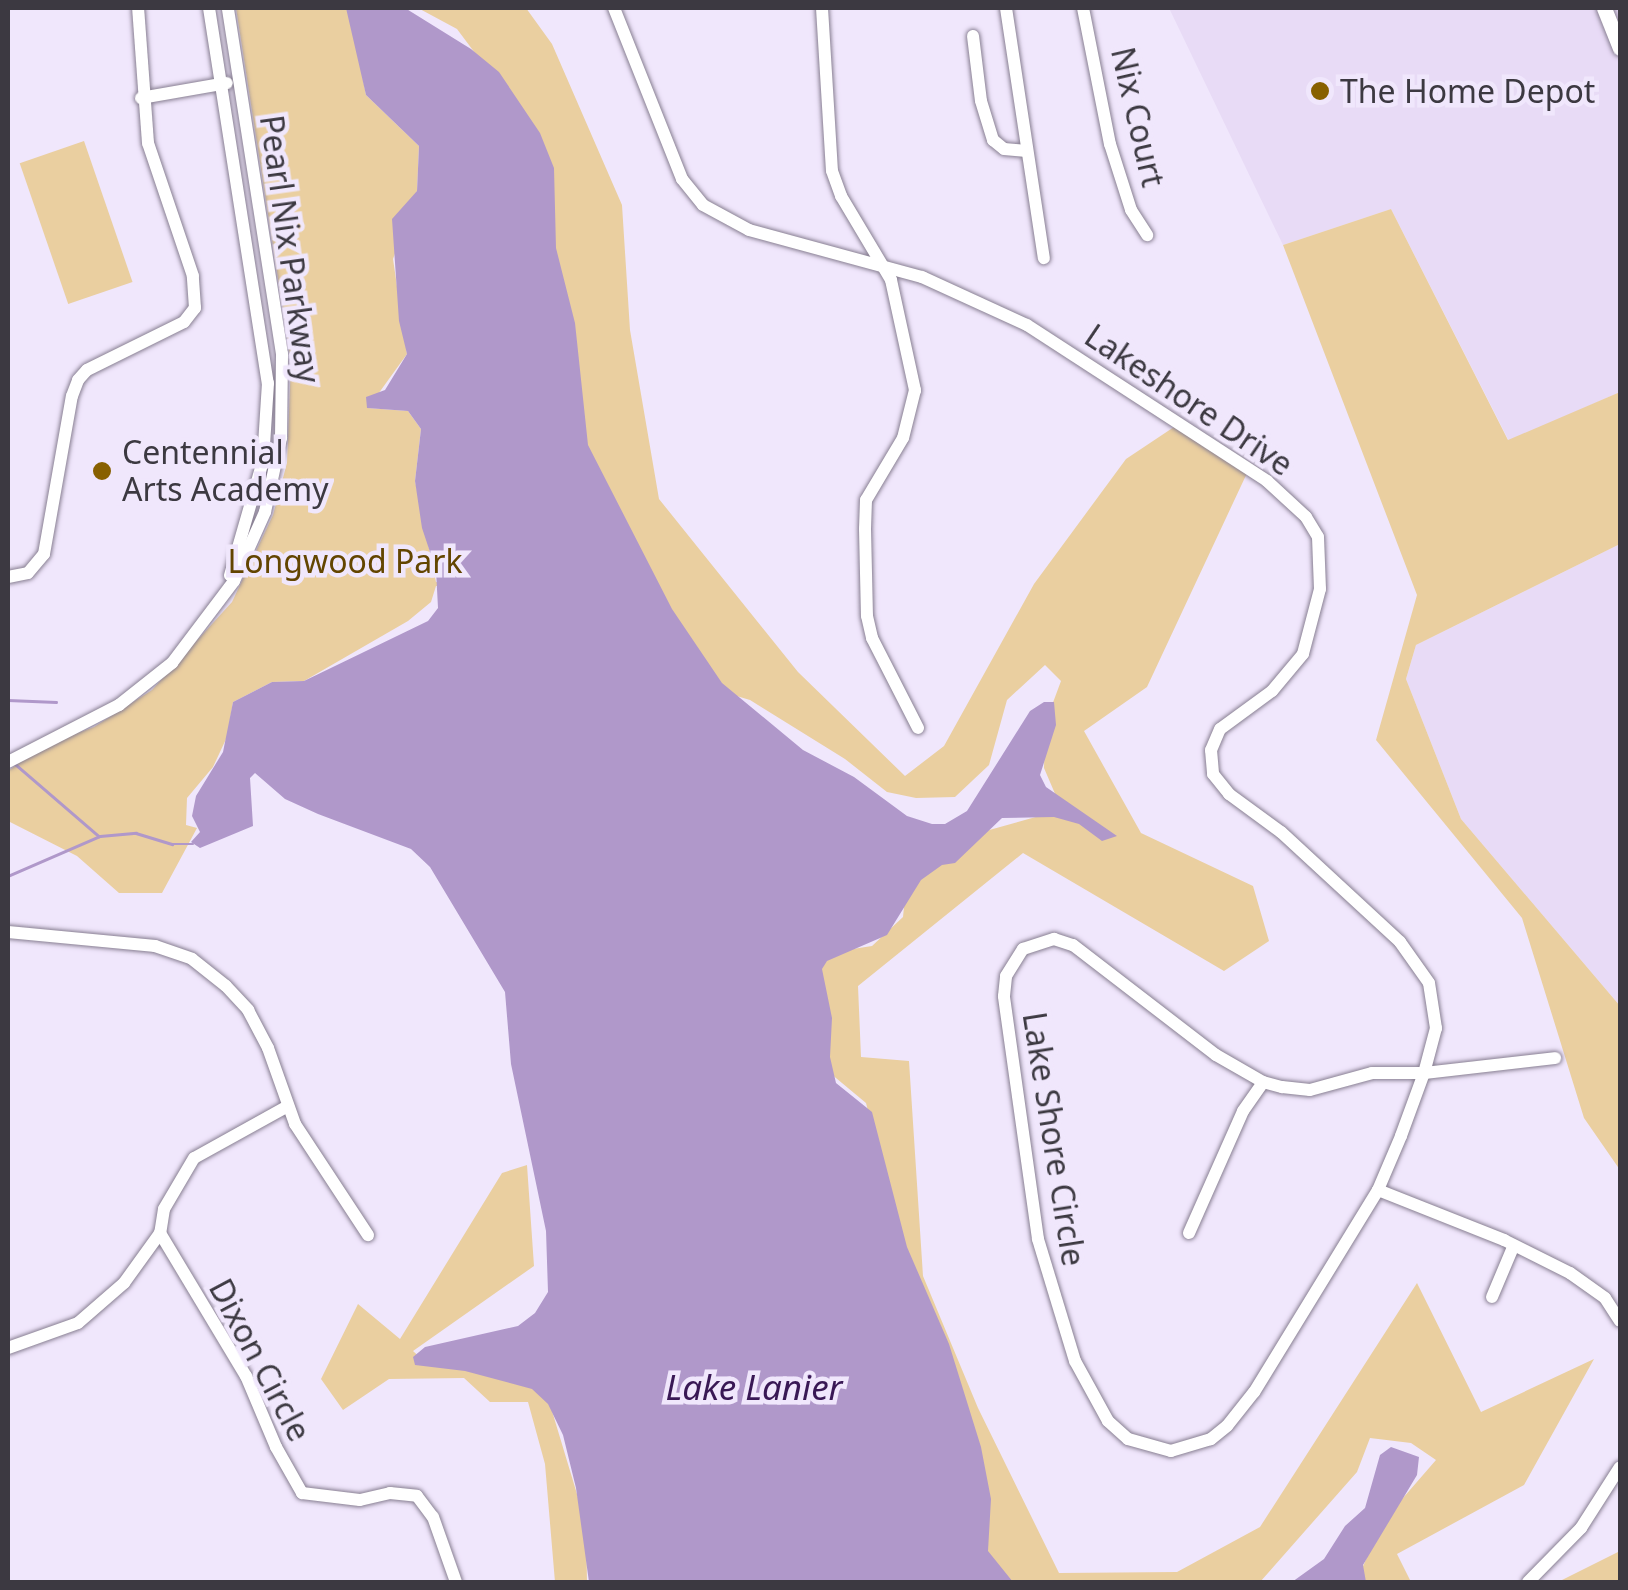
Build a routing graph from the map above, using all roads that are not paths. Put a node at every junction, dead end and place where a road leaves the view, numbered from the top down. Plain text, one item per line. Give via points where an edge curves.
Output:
1 (138, 8) edge
2 (209, 8) edge
3 (228, 8) edge
4 (614, 8) edge
5 (822, 8) edge
6 (1006, 8) edge
7 (1083, 8) edge
8 (1604, 8) edge
9 (973, 36) dead end
10 (1620, 48) edge
11 (238, 78) junction
12 (223, 85) junction
13 (142, 98) junction
14 (1027, 152) junction
15 (1147, 235) dead end
16 (1044, 258) dead end
17 (884, 266) junction
18 (8, 577) edge
19 (221, 601) junction
20 (918, 728) dead end
21 (8, 762) edge
22 (8, 932) edge
23 (1555, 1058) dead end
24 (1424, 1073) junction
25 (1263, 1082) junction
26 (288, 1106) junction
27 (1378, 1190) junction
28 (160, 1233) junction
29 (1189, 1233) dead end
30 (368, 1235) dead end
31 (1514, 1245) junction
32 (1492, 1296) dead end
33 (1620, 1320) edge
34 (8, 1348) edge
35 (1620, 1467) edge
36 (456, 1582) edge
37 (1528, 1582) edge

1 - 13 street
2 - 12 street, Pearl Nix Parkway
3 - 11 street, Pearl Nix Parkway
4 - 17 street, Lakeshore Drive via 676,168 703,205 750,230
5 - 17 street via 832,171
6 - 14 street
7 - 15 street, Nix Court via 1110,144 1130,210
8 - 10 main road
9 - 14 street via 993,140
11 - 12 street
11 - 19 street, Pearl Nix Parkway via 282,354 282,408 265,512
12 - 13 street
12 - 19 street, Pearl Nix Parkway via 268,410 264,461
13 - 18 street via 157,180 193,276 194,308 184,322 87,370 72,396 44,554 28,573
14 - 16 street
17 - 20 street via 914,390 904,438 866,500 866,616 878,656
17 - 24 street, Lakeshore Drive via 970,296 1026,325 1267,481 1312,526 1321,574 1303,654 1272,691 1220,729 1211,750 1214,774 1229,794 1363,905 1418,964 1436,1010
19 - 21 street via 153,680 120,705
22 - 26 street via 134,942 192,960 248,1010
23 - 24 street
24 - 25 street, Lake Shore Circle via 1372,1073 1310,1090
24 - 27 street, Lake Shore Circle
25 - 27 street, Lake Shore Circle via 1216,1055 1073,945 1037,942 1023,949 1006,976 1044,1269 1074,1361 1108,1422 1151,1448 1189,1449 1212,1440 1254,1392
25 - 29 street via 1238,1121
26 - 28 street via 194,1158 164,1209
26 - 30 street
27 - 31 street
28 - 34 street via 124,1283 78,1323
28 - 36 street, Dixon Circle via 246,1376 302,1494 418,1496 434,1517
31 - 32 street
31 - 33 street via 1587,1284
35 - 37 street via 1581,1528

